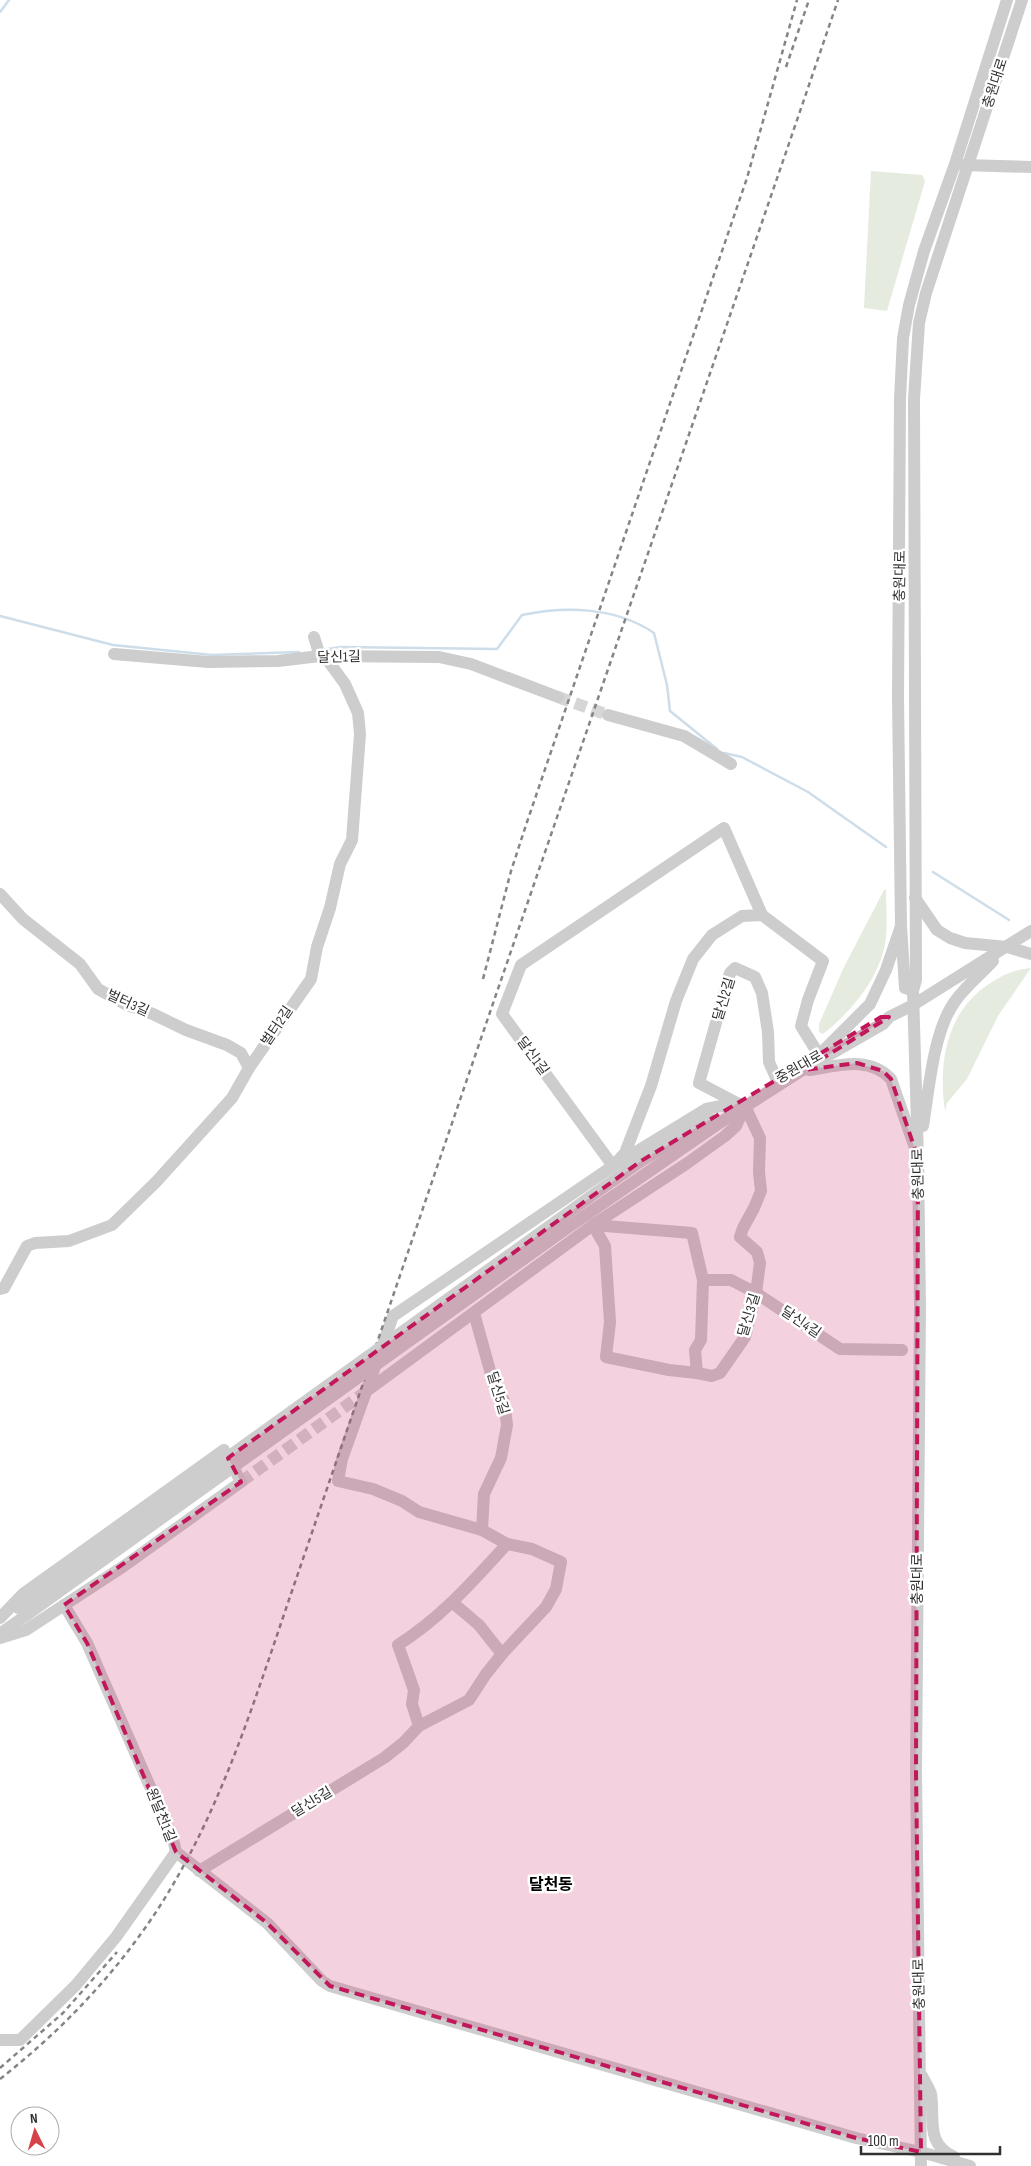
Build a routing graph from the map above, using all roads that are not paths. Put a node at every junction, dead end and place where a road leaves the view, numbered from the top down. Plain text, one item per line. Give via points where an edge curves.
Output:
1 (1007, 0) edge
2 (1022, 0) edge
3 (955, 164) junction
4 (969, 165) junction
5 (1031, 167) edge
6 (314, 637) dead end
7 (114, 654) dead end
8 (320, 656) junction
9 (558, 697) tunnel mouth
10 (608, 715) tunnel mouth
11 (731, 764) dead end
12 (0, 894) edge
13 (915, 898) junction
14 (762, 915) junction
15 (901, 926) junction
16 (1031, 931) edge
17 (1007, 947) junction
18 (1031, 954) edge
19 (912, 991) junction
20 (913, 1005) junction
21 (889, 1017) junction
22 (819, 1055) junction
23 (249, 1068) junction
24 (801, 1072) junction
25 (777, 1080) junction
26 (741, 1105) junction
27 (918, 1158) junction
28 (613, 1166) junction
29 (593, 1225) junction
30 (703, 1280) junction
31 (0, 1289) edge
32 (756, 1293) junction
33 (474, 1313) junction
34 (902, 1350) dead end
35 (697, 1373) junction
36 (368, 1390) junction
37 (482, 1530) junction
38 (506, 1544) junction
39 (453, 1603) junction
40 (64, 1604) junction
41 (21, 1612) junction
42 (0, 1619) edge
43 (0, 1634) edge
44 (0, 1638) edge
45 (502, 1654) junction
46 (419, 1726) junction
47 (176, 1852) junction
48 (199, 1871) junction
49 (0, 2040) edge
50 (920, 2073) junction
51 (921, 2152) junction
52 (921, 2166) edge
53 (971, 2166) edge

1 - 3 street, 충원대로
2 - 4 street, 충원대로
3 - 4 street
3 - 15 street, 충원대로 via 922,258 903,338 898,698
4 - 5 street
4 - 13 street, 충원대로 via 938,255 920,316 917,339 914,438
6 - 8 street
7 - 8 street, 달신1길 via 208,662 278,661
8 - 9 street, 달신1길 via 439,657 471,664
8 - 23 street, 벌터2길 via 345,684 358,713 360,734 352,840 340,864 330,908 316,947 311,978
10 - 11 street via 684,736
12 - 23 street, 벌터3길 via 23,919 80,964 98,989 186,1030 227,1044 241,1053
13 - 17 street via 937,930 950,938 965,943
13 - 19 street, 충원대로 via 916,980
14 - 22 street, 달신1길 via 823,961 801,1026
14 - 28 street via 742,916 725,926 712,935 693,959 676,1001 651,1086 624,1153
14 - 28 street, 달신1길 via 724,828 521,965 502,1014
15 - 19 street, 충원대로 via 905,988
15 - 22 street via 870,1004
16 - 17 street, 중원대로
17 - 18 street
17 - 20 street, 중원대로
17 - 27 street via 955,1001 946,1021 936,1046
19 - 20 street, 충원대로
20 - 21 street, 중원대로
20 - 27 street, 충원대로
21 - 22 street, 중원대로 via 881,1017
21 - 24 street, 중원대로 via 883,1024
22 - 25 street, 중원대로
23 - 31 street, 벌터2길 via 216,1118 112,1224 69,1241 27,1246 4,1288
24 - 26 street, 중원대로
24 - 27 street via 857,1063 883,1071 891,1079
25 - 26 street, 중원대로
25 - 26 street, 달신2길 via 769,1062 762,994 755,977 735,968 730,973 699,1083
26 - 28 street via 706,1109
26 - 29 street via 736,1126 725,1136
26 - 32 street, 달신3길 via 760,1138 761,1191 740,1237 757,1252 760,1263
26 - 41 street, 중원대로, bridge
27 - 50 street, 충원대로 via 916,1772
28 - 36 street via 393,1316
29 - 30 street via 692,1233
29 - 33 street
29 - 35 street, 달신3길 via 605,1246 610,1322 606,1356
30 - 32 street, 달신4길 via 731,1280
30 - 35 street via 701,1340 695,1350
32 - 34 street, 달신4길 via 840,1349
32 - 35 street, 달신3길 via 745,1337 720,1372 712,1376
33 - 36 street
33 - 37 street, 달신5길 via 494,1385 504,1402 508,1425 501,1458 484,1494
36 - 37 street, 달신5길 via 342,1459 338,1481 373,1489 419,1512
37 - 38 street, 달신5길
38 - 39 street
38 - 45 street, 달신5길 via 532,1549 560,1562 556,1589 546,1607
39 - 45 street via 479,1625
39 - 46 street via 398,1645 414,1690 412,1704
40 - 42 street via 124,1566 242,1482 224,1450 23,1594
40 - 44 street via 26,1630
40 - 47 street, 원달천1길 via 88,1643
41 - 42 street
41 - 43 street
45 - 46 street, 달신5길 via 469,1700
46 - 48 street, 달신5길 via 384,1758
47 - 48 street
47 - 49 street, 원달천1길 via 116,1937 76,1985 20,2040
48 - 51 street via 266,1923 330,1986 856,2138
50 - 51 street, 충원대로
50 - 53 street via 930,2093 939,2146 943,2152
51 - 52 street, 충원대로
51 - 53 street

